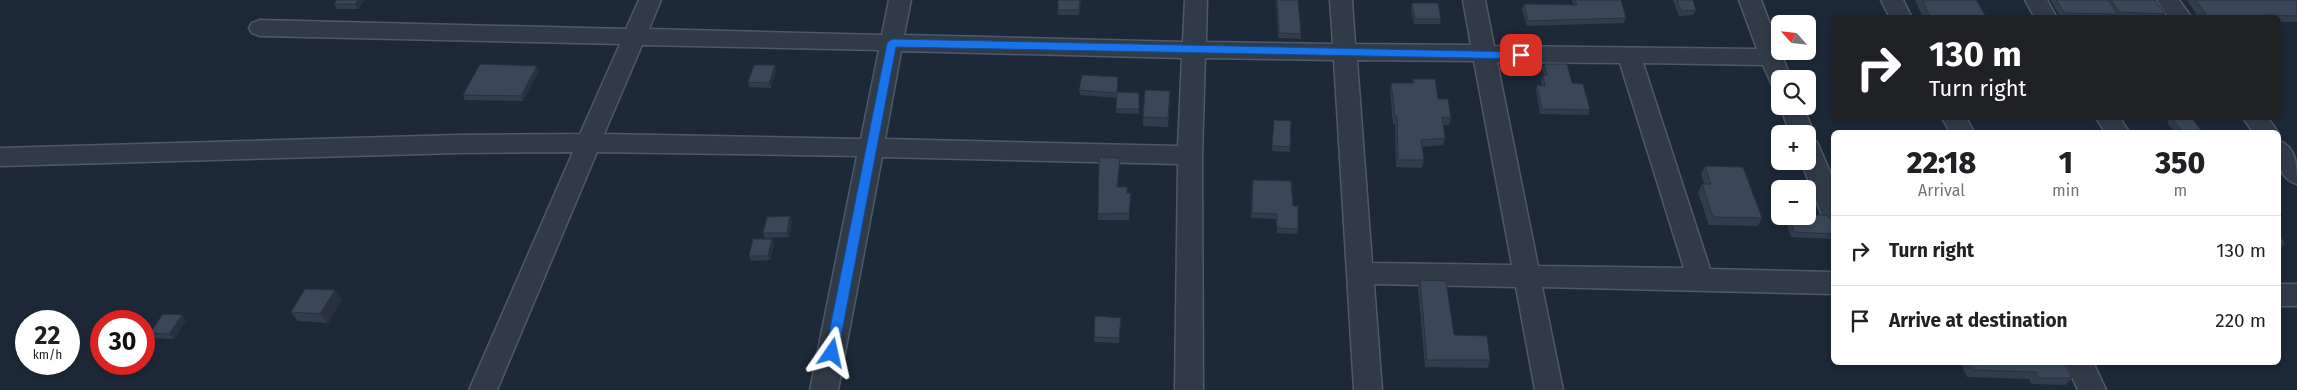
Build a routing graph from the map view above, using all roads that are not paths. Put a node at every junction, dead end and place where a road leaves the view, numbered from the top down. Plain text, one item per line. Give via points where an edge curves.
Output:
1 (650, 0) edge
2 (900, 0) edge
3 (1196, 0) edge
4 (1341, 0) edge
5 (1474, 0) edge
6 (1750, 0) edge
7 (1892, 0) edge
8 (2036, 0) edge
9 (2168, 0) edge
10 (1900, 15) edge
11 (2044, 15) edge
12 (2179, 15) edge
13 (260, 28) dead end
14 (634, 37) junction
15 (892, 43) junction
16 (1194, 50) junction
17 (1344, 52) junction
18 (1485, 55) junction
19 (1629, 56) junction
20 (1771, 57) joint
21 (2257, 120) edge
22 (2264, 130) edge
23 (588, 143) junction
24 (872, 148) junction
25 (2281, 153) edge
26 (1190, 156) junction
27 (0, 157) edge
28 (1816, 168) edge
29 (2297, 175) edge
30 (1831, 206) edge
31 (1360, 274) junction
32 (1528, 277) junction
33 (1700, 278) junction
34 (1831, 283) edge
35 (2281, 295) edge
36 (2297, 295) edge
37 (2080, 365) edge
38 (482, 390) edge
39 (824, 390) edge
40 (1189, 390) edge
41 (1368, 390) edge
42 (1549, 390) edge
43 (2092, 390) edge

1 - 14 street
2 - 15 street
3 - 16 street
4 - 17 street
5 - 18 street
6 - 20 street
7 - 10 street
8 - 11 street
9 - 12 street
13 - 14 street
14 - 15 street
14 - 23 street
15 - 16 street
15 - 24 street
16 - 17 street
16 - 26 street
17 - 18 street
17 - 31 street
18 - 19 street
18 - 32 street
19 - 20 street
19 - 33 street
21 - 22 street
23 - 24 street
23 - 27 street
23 - 38 street
24 - 26 street
24 - 39 street
25 - 29 street
26 - 40 street
28 - 30 street
31 - 32 street
31 - 41 street
32 - 33 street
32 - 42 street
33 - 34 street
35 - 36 street
37 - 43 street

